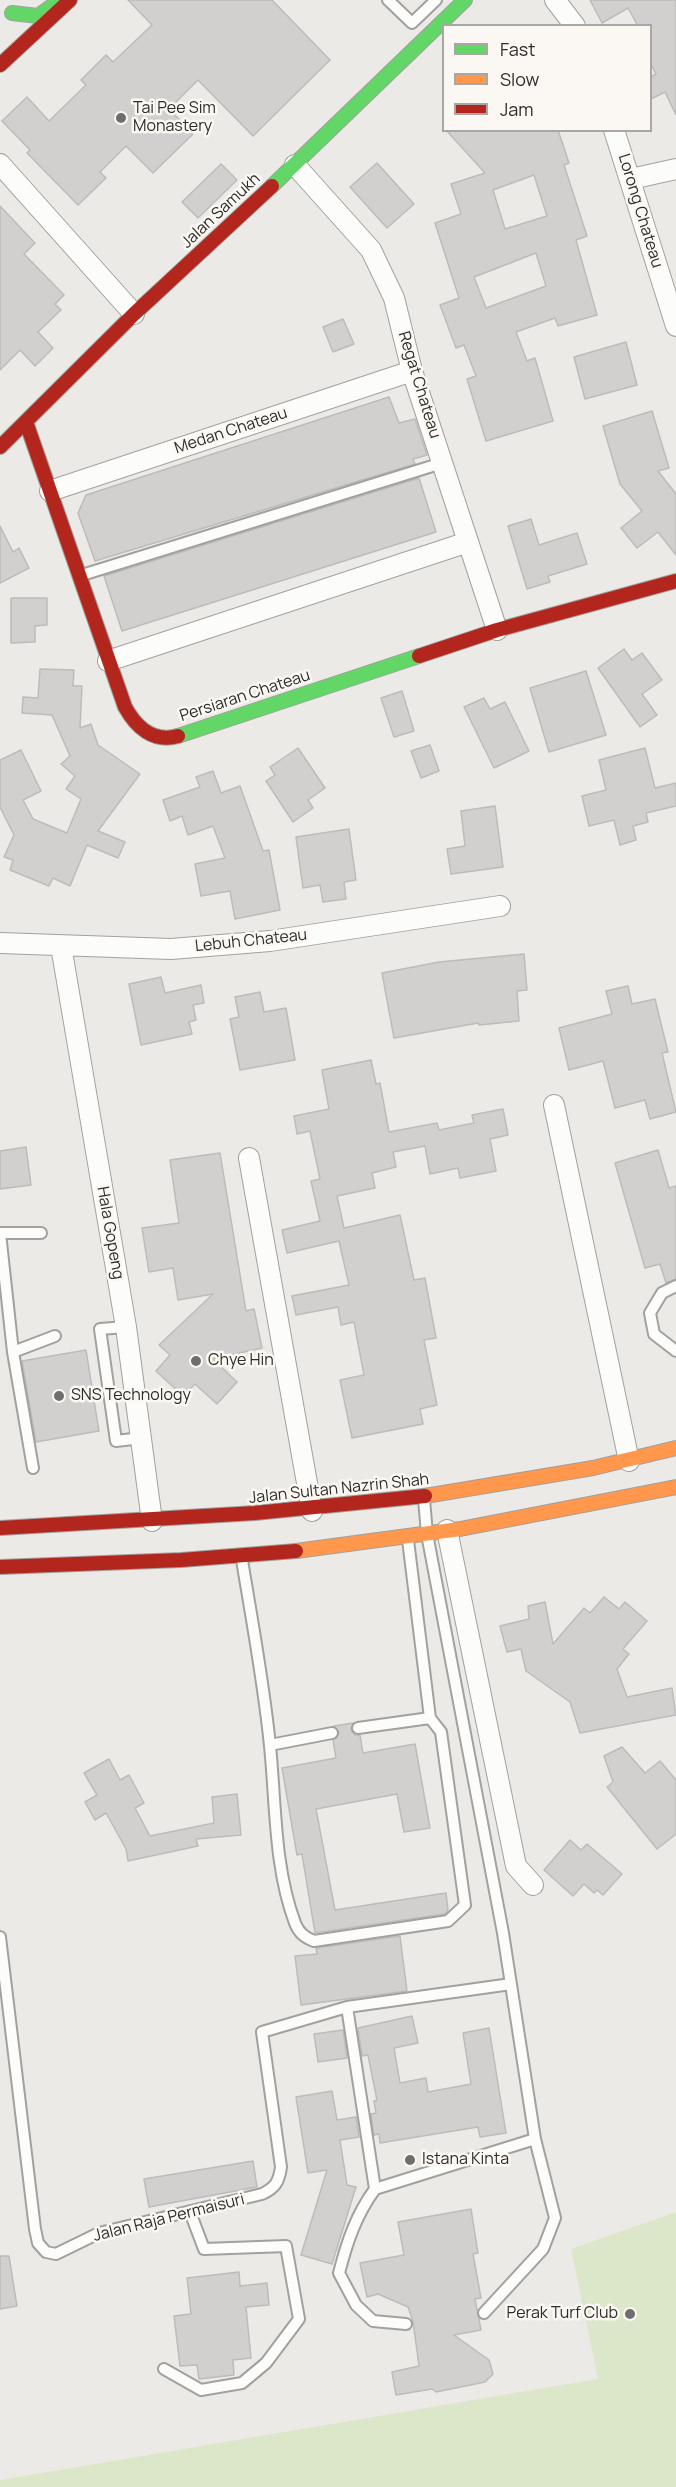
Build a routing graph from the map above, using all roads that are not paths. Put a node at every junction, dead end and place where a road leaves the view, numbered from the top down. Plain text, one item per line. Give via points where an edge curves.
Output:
1 (60, 0) edge
2 (70, 0) edge
3 (388, 0) edge
4 (436, 0) edge
5 (465, 0) edge
6 (555, 0) edge
7 (10, 10) edge
8 (573, 24) edge
9 (0, 65) edge
10 (615, 132) edge
11 (0, 164) edge
12 (295, 165) junction
13 (676, 169) edge
14 (631, 179) junction
15 (134, 314) junction
16 (676, 326) edge
17 (412, 371) junction
18 (26, 422) junction
19 (0, 447) edge
20 (442, 463) junction
21 (50, 491) junction
22 (468, 542) junction
23 (79, 576) junction
24 (676, 581) edge
25 (497, 630) junction
26 (108, 661) junction
27 (500, 906) dead end
28 (0, 943) edge
29 (61, 946) junction
30 (554, 1105) dead end
31 (249, 1158) dead end
32 (41, 1233) dead end
33 (676, 1286) edge
34 (55, 1336) dead end
35 (676, 1350) edge
36 (13, 1352) junction
37 (676, 1448) edge
38 (629, 1461) junction
39 (33, 1468) dead end
40 (676, 1487) edge
41 (424, 1498) junction
42 (312, 1511) junction
43 (152, 1521) junction
44 (0, 1528) edge
45 (447, 1530) junction
46 (427, 1534) junction
47 (408, 1537) junction
48 (242, 1556) junction
49 (0, 1567) edge
50 (429, 1718) junction
51 (358, 1728) dead end
52 (332, 1733) dead end
53 (270, 1744) junction
54 (533, 1885) dead end
55 (0, 1937) edge
56 (511, 1984) junction
57 (347, 2007) junction
58 (535, 2139) junction
59 (375, 2189) junction
60 (190, 2212) junction
61 (484, 2313) dead end
62 (406, 2324) dead end
63 (164, 2369) dead end

1 - 7 main road via 38,16
2 - 9 main road
3 - 4 lane via 412,23
5 - 12 main road, Jalan Samukh
6 - 8 street
10 - 14 street, Lorong Chateau
11 - 15 street
12 - 15 main road, Jalan Samukh
12 - 17 street, Regat Chateau via 371,250 394,298
13 - 14 street
14 - 16 street, Lorong Chateau
15 - 18 main road, Jalan Samukh
17 - 20 street, Regat Chateau
17 - 21 street, Medan Chateau
18 - 19 main road, Jalan Samukh
18 - 21 main road, Persiaran Chateau
20 - 22 street, Regat Chateau
20 - 23 lane
21 - 23 main road, Persiaran Chateau
22 - 25 street, Regat Chateau
22 - 26 street
23 - 26 main road, Persiaran Chateau
24 - 25 main road, Persiaran Chateau
25 - 26 main road, Persiaran Chateau via 174,737 152,737 135,726
27 - 29 street, Lebuh Chateau via 270,941 171,949
28 - 29 street, Lebuh Chateau
29 - 43 street, Hala Gopeng via 126,1327
30 - 38 street
31 - 42 street
32 - 36 lane via 0,1233
33 - 35 lane via 662,1293 650,1313 654,1334
34 - 36 lane
36 - 39 lane
37 - 38 main road, Jalan Sultan Nazrin Shah
38 - 41 main road, Jalan Sultan Nazrin Shah
40 - 45 main road
41 - 42 main road, Jalan Sultan Nazrin Shah
41 - 46 lane
42 - 43 main road, Jalan Sultan Nazrin Shah
43 - 44 main road, Jalan Sultan Nazrin Shah
45 - 46 main road
45 - 54 street via 516,1866
46 - 47 main road
46 - 56 lane
47 - 48 main road
47 - 50 lane
48 - 49 main road
48 - 53 lane
50 - 51 lane
50 - 53 lane via 441,1732 465,1905 448,1921 314,1941 301,1935 279,1857
52 - 53 lane
55 - 60 lane, Jalan Raja Permaisuri via 38,2243 46,2252 56,2254 99,2233
56 - 57 lane
56 - 58 lane
57 - 59 lane
57 - 60 lane, Jalan Raja Permaisuri via 262,2032 281,2167 279,2180 272,2190 262,2194
58 - 59 lane
58 - 61 lane via 555,2218 543,2249
59 - 62 lane via 348,2238 339,2273 356,2305 373,2321
60 - 63 lane via 204,2249 286,2246 299,2319 266,2363 242,2383 201,2390

